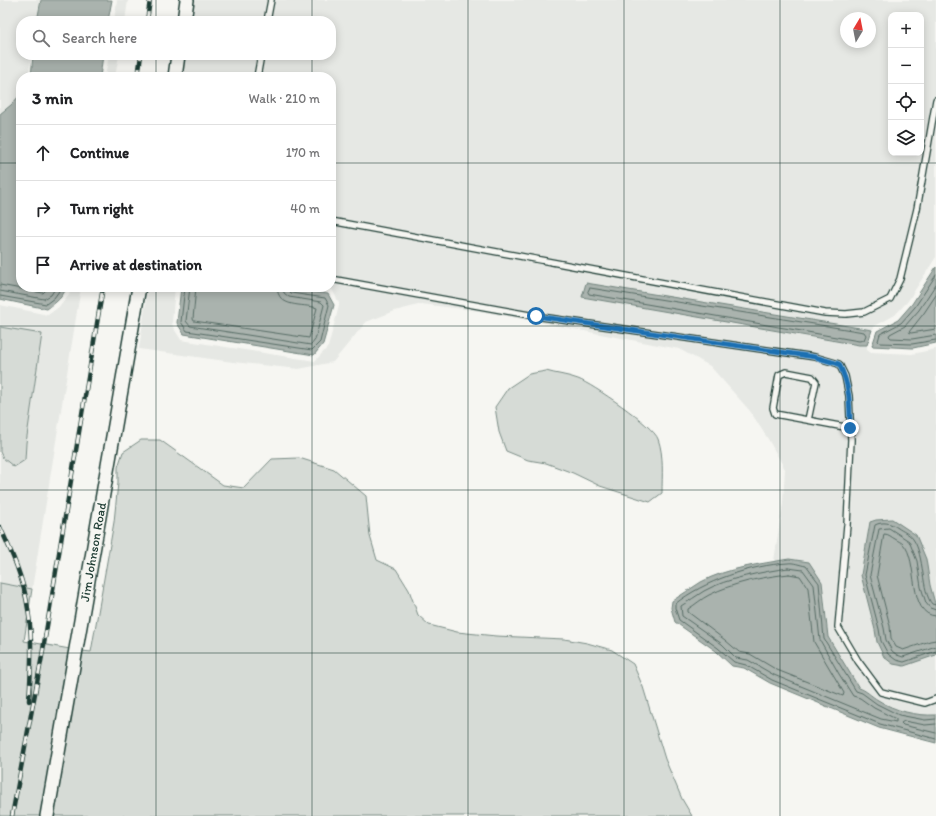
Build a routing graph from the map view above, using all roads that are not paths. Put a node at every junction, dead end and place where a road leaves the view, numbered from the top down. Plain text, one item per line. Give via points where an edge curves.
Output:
1 (187, 0) edge
2 (271, 0) edge
3 (185, 16) edge
4 (268, 16) edge
5 (177, 60) edge
6 (260, 60) edge
7 (176, 72) edge
8 (258, 72) edge
9 (936, 100) edge
10 (336, 222) edge
11 (336, 280) edge
12 (138, 292) edge
13 (808, 420) junction
14 (850, 428) junction
15 (936, 699) edge
16 (47, 816) edge

1 - 3 street
2 - 4 lane
5 - 7 street
6 - 8 lane
9 - 10 lane via 917,209 900,279 890,299 864,312 825,313
11 - 14 lane via 536,316 815,357 839,364 845,376 849,396
12 - 16 street, Jim Johnson Road
13 - 13 lane via 775,414 772,408 779,375 786,372 812,377 816,382
13 - 14 lane
14 - 15 lane via 847,526 838,627 858,661 881,692 925,703

